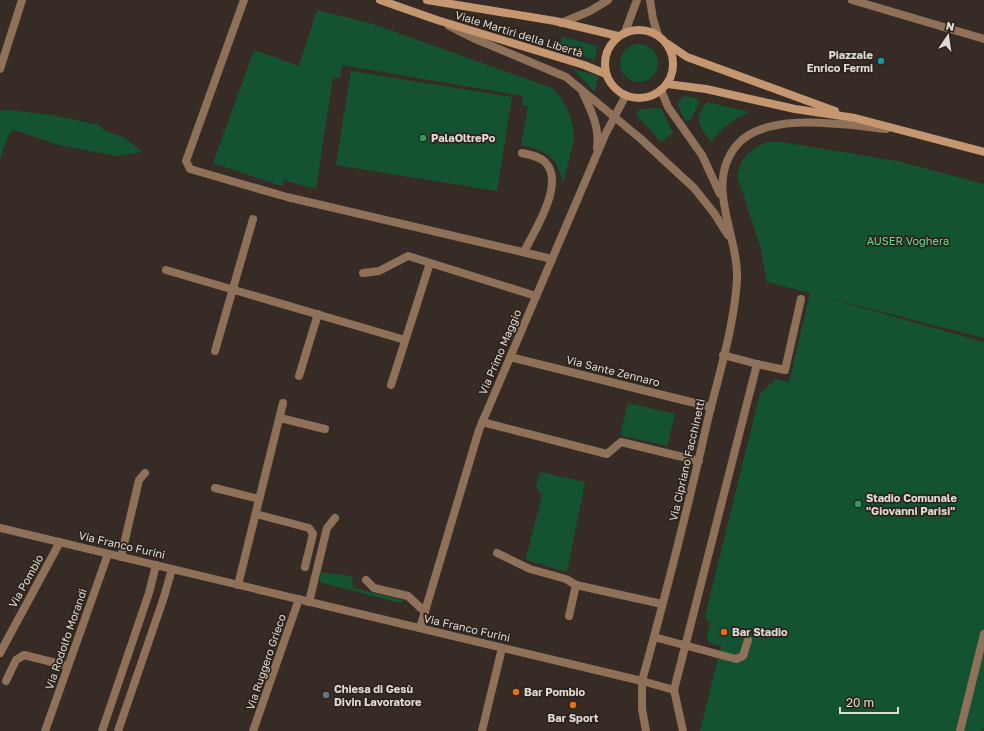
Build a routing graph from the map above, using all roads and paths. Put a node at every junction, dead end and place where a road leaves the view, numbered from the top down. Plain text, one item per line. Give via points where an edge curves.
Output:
1 (22, 0) edge
2 (244, 0) edge
3 (380, 0) edge
4 (427, 0) edge
5 (608, 0) edge
6 (637, 0) edge
7 (650, 0) edge
8 (852, 0) edge
9 (437, 20) junction
10 (560, 23) junction
11 (622, 34) junction
12 (658, 35) junction
13 (984, 38) edge
14 (666, 43) junction
15 (0, 69) edge
16 (606, 74) junction
17 (664, 87) junction
18 (582, 90) junction
19 (626, 96) junction
20 (614, 116) junction
21 (855, 118) junction
22 (905, 130) junction
23 (984, 152) edge
24 (522, 153) dead end
25 (597, 154) junction
26 (722, 198) junction
27 (254, 219) dead end
28 (732, 241) junction
29 (524, 252) junction
30 (552, 259) junction
31 (430, 263) junction
32 (166, 270) dead end
33 (363, 274) dead end
34 (233, 289) junction
35 (536, 296) junction
36 (801, 299) dead end
37 (318, 314) junction
38 (406, 340) junction
39 (215, 352) dead end
40 (724, 355) junction
41 (510, 357) junction
42 (757, 364) junction
43 (299, 376) dead end
44 (391, 385) dead end
45 (283, 403) dead end
46 (711, 407) junction
47 (280, 418) junction
48 (482, 422) junction
49 (325, 429) dead end
50 (698, 461) junction
51 (145, 473) dead end
52 (215, 488) dead end
53 (259, 499) junction
54 (256, 514) junction
55 (335, 518) dead end
56 (0, 528) edge
57 (60, 542) junction
58 (497, 552) dead end
59 (108, 554) junction
60 (121, 557) junction
61 (156, 565) junction
62 (304, 567) dead end
63 (172, 569) junction
64 (366, 580) dead end
65 (238, 585) junction
66 (576, 585) junction
67 (299, 599) junction
68 (309, 602) junction
69 (662, 604) junction
70 (425, 612) junction
71 (569, 616) dead end
72 (420, 628) junction
73 (984, 634) edge
74 (654, 637) junction
75 (748, 640) dead end
76 (686, 645) junction
77 (502, 648) junction
78 (0, 653) edge
79 (68, 666) junction
80 (6, 681) dead end
81 (642, 681) junction
82 (674, 690) junction
83 (45, 731) edge
84 (102, 731) edge
85 (118, 731) edge
86 (253, 731) edge
87 (482, 731) edge
88 (646, 731) edge
89 (683, 731) edge
90 (960, 731) edge

1 - 15 street
2 - 29 street via 186,161 190,169 287,197
3 - 9 main road, Viale Martiri della Libertà
4 - 10 main road, Viale Martiri della Libertà
5 - 10 street via 590,11
6 - 11 street
7 - 12 street
8 - 13 street
9 - 16 main road, Viale Martiri della Libertà
9 - 18 street, Via Cipriano Facchinetti via 566,77
10 - 11 main road, Viale Martiri della Libertà
11 - 12 main road, Viale Martiri della Libertà via 636,29
11 - 16 main road via 611,43 606,53
12 - 14 main road, Viale Martiri della Libertà
14 - 17 main road, Viale Martiri della Libertà via 673,63
14 - 21 main road, Viale Martiri della Libertà via 693,59
16 - 19 main road via 611,84
17 - 19 main road, Viale Martiri della Libertà via 645,97
17 - 21 main road, Viale Martiri della Libertà via 706,88 795,109
17 - 26 street, Via Cipriano Facchinetti via 668,108 702,155
18 - 20 street, Via Cipriano Facchinetti
18 - 25 street via 593,113 598,140
19 - 20 street, Via Primo Maggio
20 - 25 street, Via Primo Maggio
20 - 28 street, Via Cipriano Facchinetti via 694,188
21 - 22 main road, Viale Martiri della Libertà
22 - 23 main road, Viale Martiri della Libertà
22 - 26 street, Via Cipriano Facchinetti via 821,123 762,128 746,136 732,152 724,173
24 - 29 street via 545,162 551,170 553,181 546,207
25 - 30 street, Via Primo Maggio
26 - 28 street, Via Cipriano Facchinetti
27 - 34 street
28 - 40 street, Via Cipriano Facchinetti via 737,279
29 - 30 street
30 - 35 street, Via Primo Maggio
31 - 33 street via 408,256 379,272
31 - 35 street
31 - 38 street
32 - 34 street
34 - 37 street
34 - 39 street
35 - 41 street, Via Primo Maggio
36 - 42 street via 784,370
37 - 38 street
37 - 43 street
38 - 44 street
40 - 42 street
40 - 46 street, Via Cipriano Facchinetti
41 - 46 street, Via Sante Zennaro
41 - 48 street, Via Primo Maggio
42 - 76 street
45 - 47 street
46 - 50 street, Via Cipriano Facchinetti
47 - 49 street
47 - 53 street
48 - 50 street via 607,454 621,442
48 - 70 street, Via Primo Maggio
50 - 69 street, Via Cipriano Facchinetti
51 - 60 street via 139,480
52 - 53 street
53 - 54 street
54 - 62 street via 309,528 313,534
54 - 65 street
55 - 68 street via 327,528
56 - 57 street, Via Franco Furini
57 - 59 street, Via Franco Furini
57 - 78 street, Via Pombio
58 - 66 street via 530,569 566,579
59 - 60 street, Via Franco Furini
59 - 79 street, Via Rodolfo Morandi
60 - 61 street, Via Franco Furini
61 - 63 street, Via Franco Furini
61 - 84 street via 149,593
63 - 65 street, Via Franco Furini
63 - 85 street
64 - 70 street via 374,588 408,596
65 - 67 street, Via Franco Furini
66 - 69 street
66 - 71 street
67 - 68 street, Via Franco Furini
67 - 86 street, Via Ruggero Grieco
68 - 72 street, Via Franco Furini
69 - 74 street, Via Cipriano Facchinetti
70 - 72 street, Via Primo Maggio
72 - 77 street, Via Franco Furini
73 - 90 street
74 - 76 street
74 - 81 street, Via Cipriano Facchinetti
75 - 76 street via 743,656 736,659
76 - 82 street
77 - 81 street, Via Franco Furini
77 - 87 street
79 - 80 street via 24,655 16,660
79 - 83 street, Via Rodolfo Morandi
81 - 82 street, Via Franco Furini
81 - 88 street via 642,709
82 - 89 street

